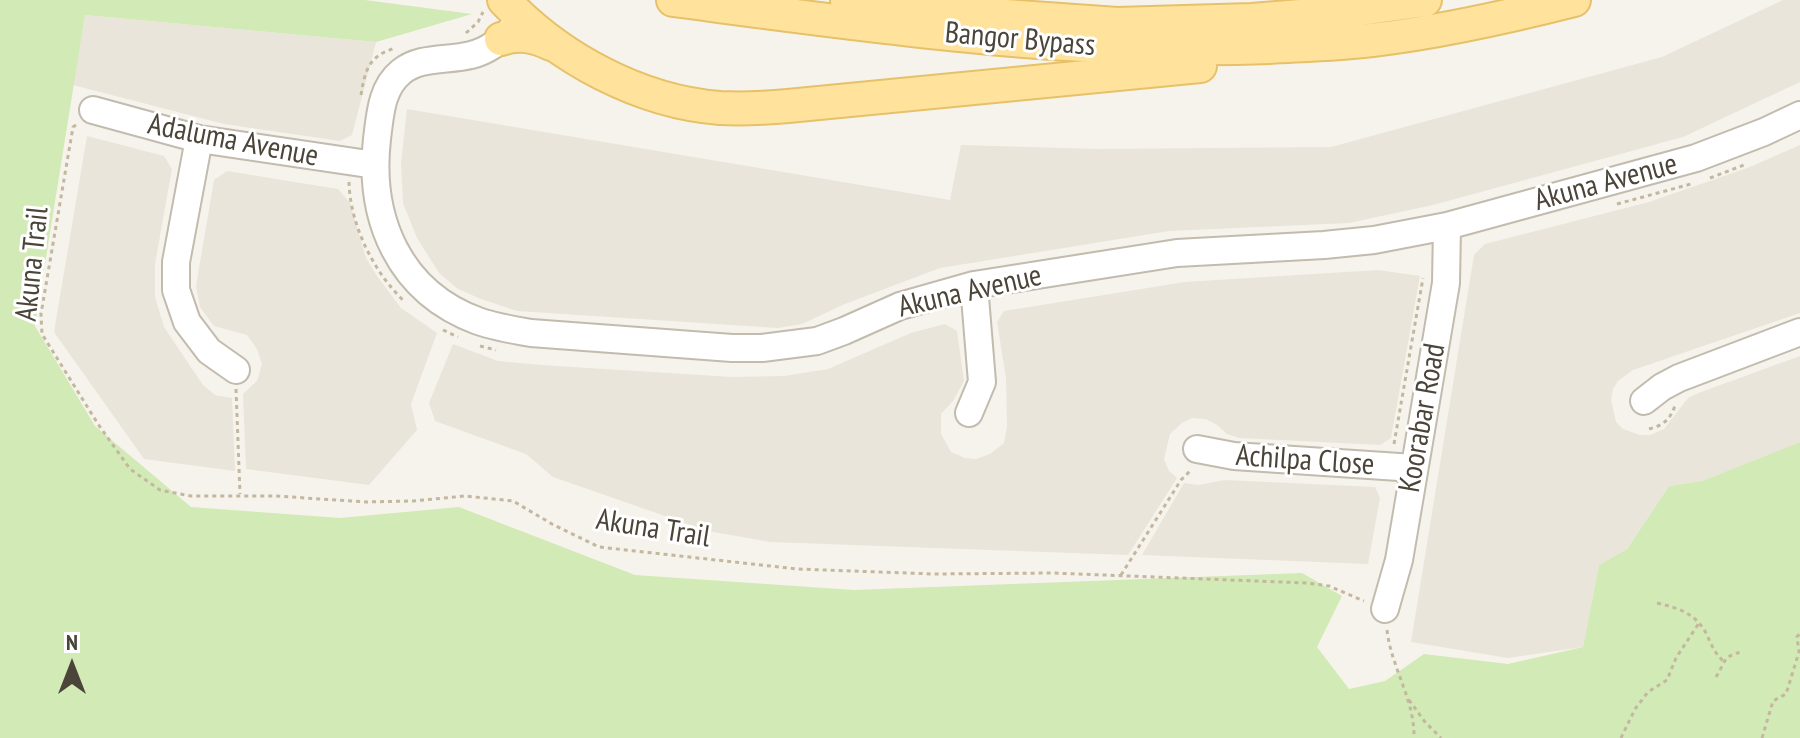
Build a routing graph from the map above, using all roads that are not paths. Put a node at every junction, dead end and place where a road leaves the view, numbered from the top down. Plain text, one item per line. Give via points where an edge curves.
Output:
1 (673, 0) edge
2 (847, 0) edge
3 (1033, 0) edge
4 (1425, 0) edge
5 (1574, 0) edge
6 (509, 10) edge
7 (1325, 14) junction
8 (1369, 41) junction
9 (93, 110) road end
10 (1800, 115) edge
11 (199, 139) junction
12 (375, 165) junction
13 (1447, 226) junction
14 (974, 285) junction
15 (1800, 332) edge
16 (236, 370) road end
17 (1644, 401) dead end
18 (969, 413) dead end
19 (1203, 450) road end
20 (1402, 467) junction
21 (1385, 609) road end

1 - 8 main road, Bangor Bypass via 1098,47 1214,49
2 - 7 main road, Bangor Bypass via 1117,24
3 - 7 main road via 1108,8
4 - 7 main road
5 - 8 main road
6 - 8 main road via 519,35 554,45 583,64 649,92 740,108 1284,59
6 - 12 street, Akuna Avenue via 482,52 414,64 392,82 382,108
9 - 11 street, Adaluma Avenue
10 - 13 street, Akuna Avenue via 1696,158
11 - 12 street, Adaluma Avenue
11 - 16 street via 176,262 176,290 187,322 209,351
12 - 14 street, Akuna Avenue via 378,207 404,267 456,311 503,328 762,348 817,341 900,306
13 - 14 street, Akuna Avenue via 1324,245 1177,253
13 - 20 street, Koorabar Road via 1446,283
14 - 18 street via 982,382
15 - 17 street via 1679,378
19 - 20 street, Achilpa Close
20 - 21 street, Koorabar Road via 1399,560

